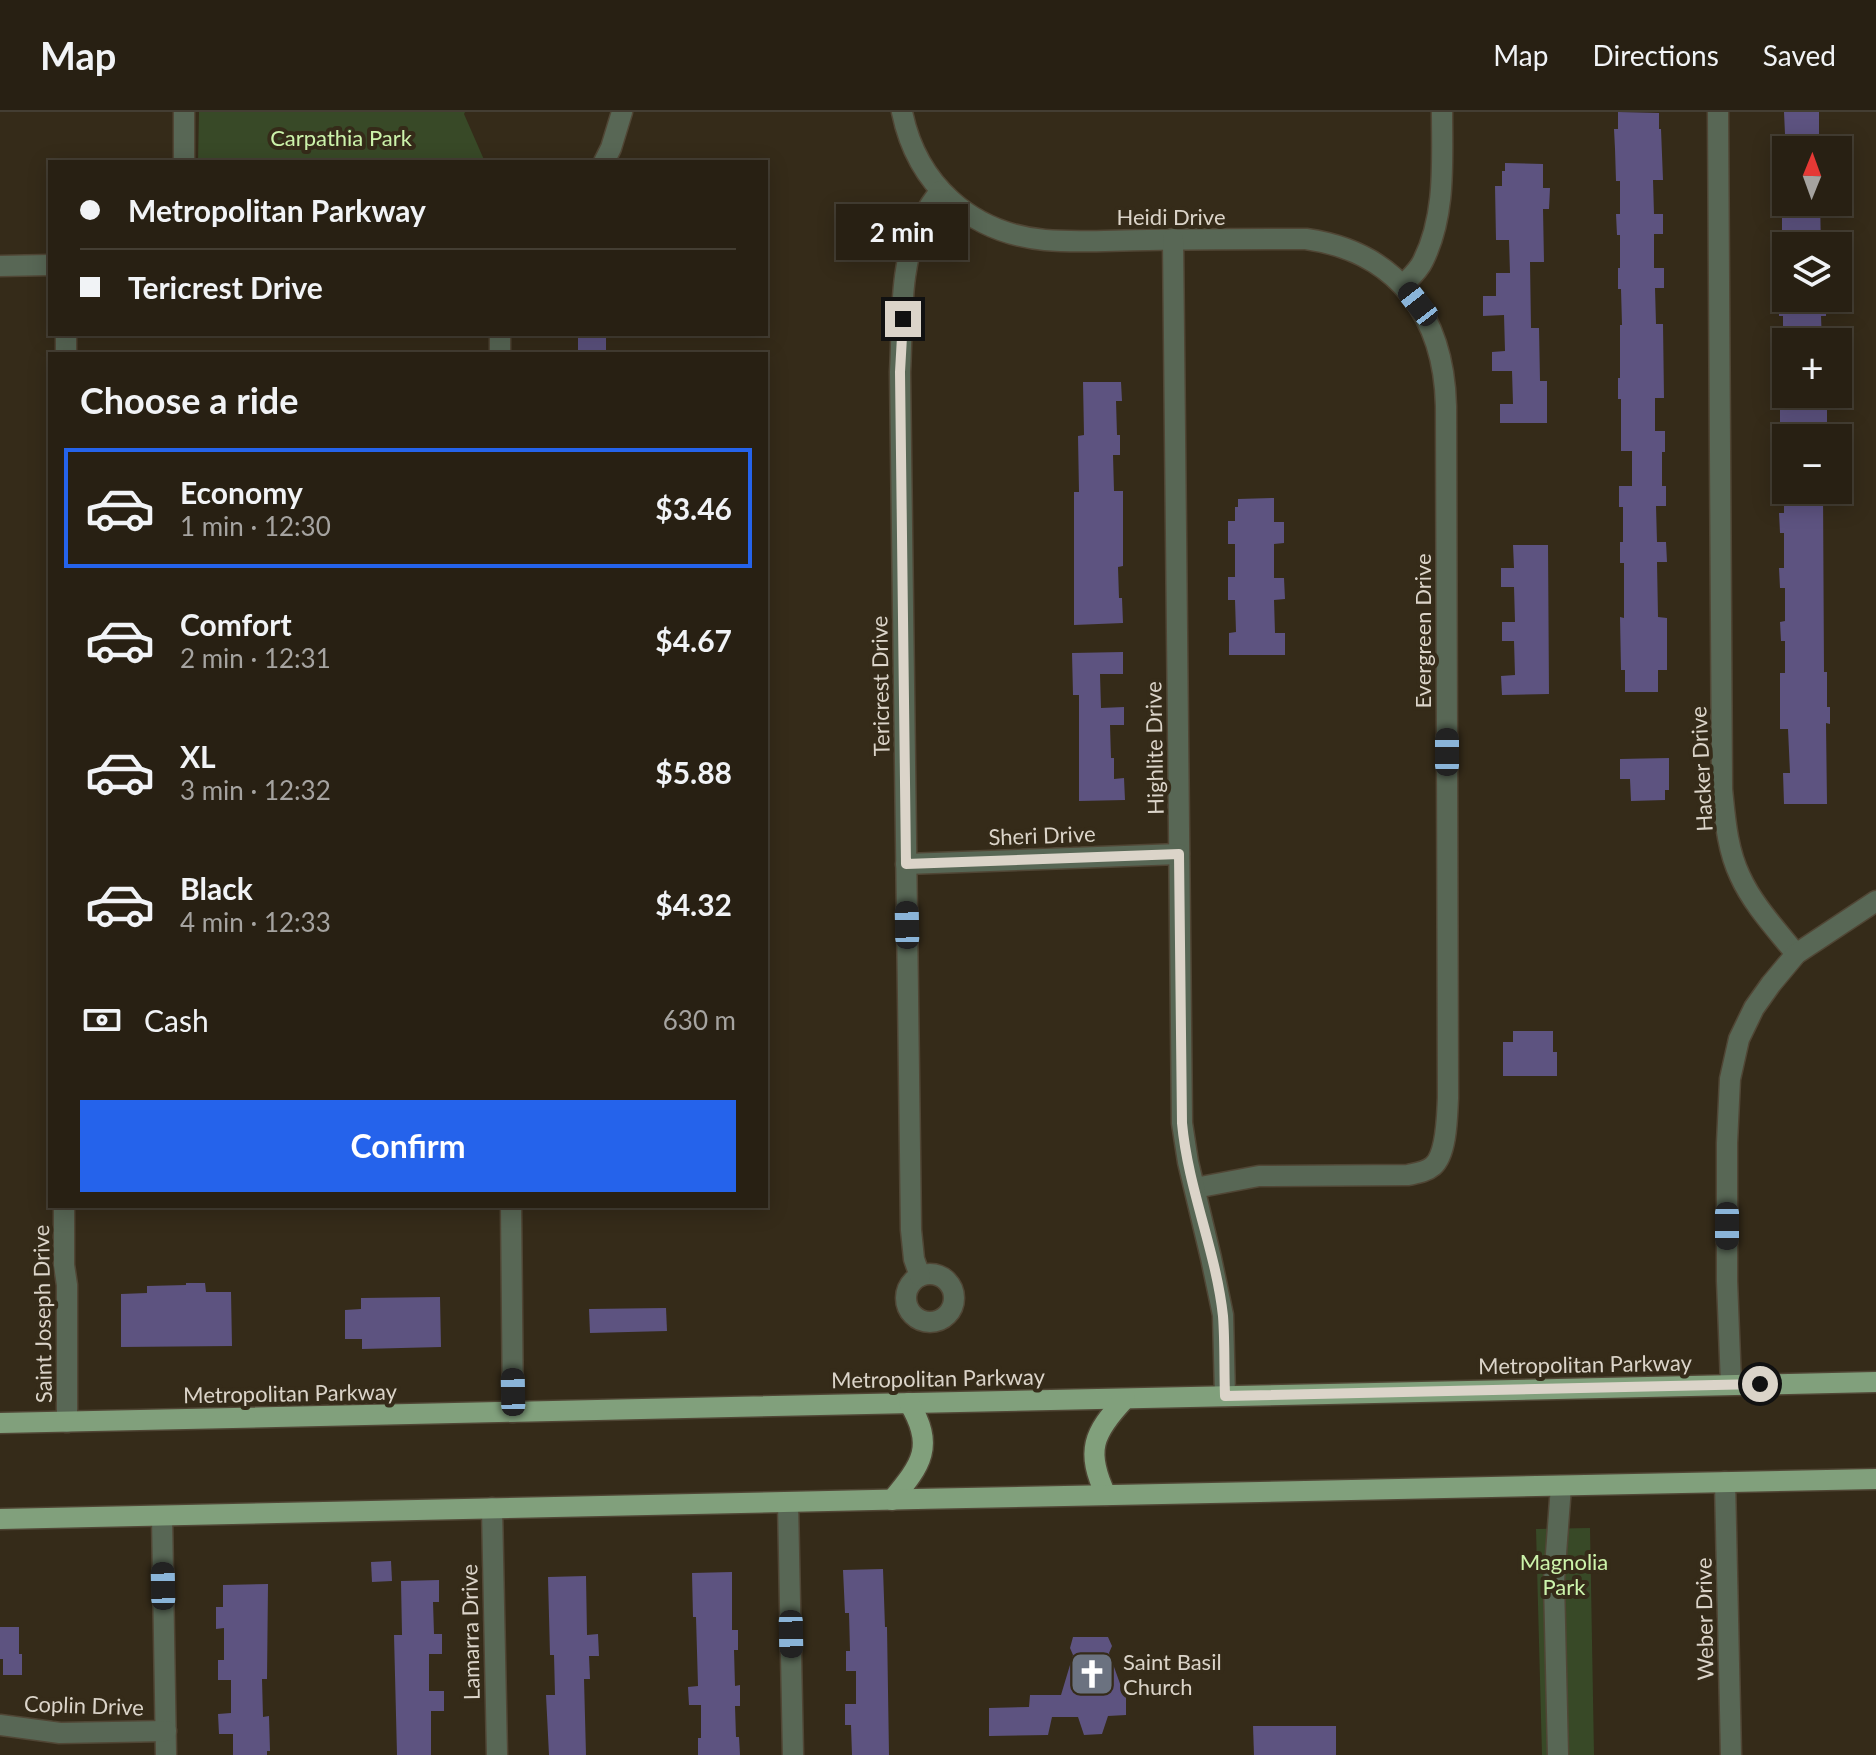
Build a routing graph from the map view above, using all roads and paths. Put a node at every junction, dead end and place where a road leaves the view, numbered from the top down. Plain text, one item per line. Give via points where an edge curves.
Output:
1 (184, 112) edge
2 (622, 112) edge
3 (902, 112) edge
4 (1442, 112) edge
5 (1718, 112) edge
6 (184, 160) edge
7 (605, 160) edge
8 (940, 191) junction
9 (1173, 239) junction
10 (48, 265) edge
11 (0, 266) edge
12 (1403, 285) junction
13 (1179, 854) junction
14 (906, 864) junction
15 (1876, 901) edge
16 (1796, 954) junction
17 (1195, 1188) junction
18 (64, 1208) edge
19 (511, 1208) edge
20 (920, 1276) dead end
21 (1876, 1382) edge
22 (1731, 1384) junction
23 (1225, 1396) junction
24 (1125, 1399) junction
25 (909, 1403) junction
26 (513, 1412) junction
27 (67, 1422) junction
28 (0, 1423) edge
29 (1876, 1479) edge
30 (1725, 1482) junction
31 (1561, 1486) junction
32 (1106, 1495) junction
33 (892, 1500) junction
34 (788, 1503) junction
35 (492, 1508) junction
36 (162, 1516) junction
37 (0, 1519) edge
38 (0, 1725) edge
39 (166, 1731) junction
40 (166, 1755) edge
41 (497, 1755) edge
42 (793, 1755) edge
43 (1558, 1755) edge
44 (1731, 1755) edge

1 - 6 street
2 - 7 street
3 - 8 street via 921,164
4 - 12 street via 1436,223 1422,264
5 - 16 street, Hacker Drive via 1722,789 1728,839 1740,876
8 - 9 street, Heidi Drive via 981,222 1026,237
8 - 14 street, Tericrest Drive via 922,218 908,263 900,372
9 - 12 street, Heidi Drive via 1306,239 1338,245 1375,263
9 - 13 street, Highlite Drive
10 - 11 street
12 - 17 street, Evergreen Drive via 1427,318 1445,384 1448,1098 1443,1147 1436,1164 1408,1175 1259,1176
13 - 14 street, Sheri Drive
13 - 17 street, Highlite Drive via 1182,1123
14 - 20 street, Tericrest Drive via 911,1230
15 - 16 street
16 - 22 street via 1754,1008 1739,1039 1730,1079
17 - 23 street, Highlite Drive via 1223,1315
18 - 27 street, Saint Joseph Drive
19 - 26 street
21 - 22 main road, Metropolitan Parkway
22 - 23 main road, Metropolitan Parkway
23 - 24 main road, Metropolitan Parkway
24 - 25 main road, Metropolitan Parkway
24 - 32 main road via 1095,1444 1097,1476
25 - 26 main road, Metropolitan Parkway
25 - 33 main road via 920,1421 923,1451
26 - 27 main road, Metropolitan Parkway
27 - 28 main road, Metropolitan Parkway
29 - 30 main road
30 - 31 main road
30 - 44 street, Weber Drive
31 - 32 main road
31 - 43 street via 1554,1581
32 - 33 main road
33 - 34 main road
34 - 35 main road
34 - 42 street
35 - 36 main road
35 - 41 street, Lamarra Drive
36 - 37 main road
36 - 39 street
38 - 39 street, Coplin Drive via 60,1733
39 - 40 street

